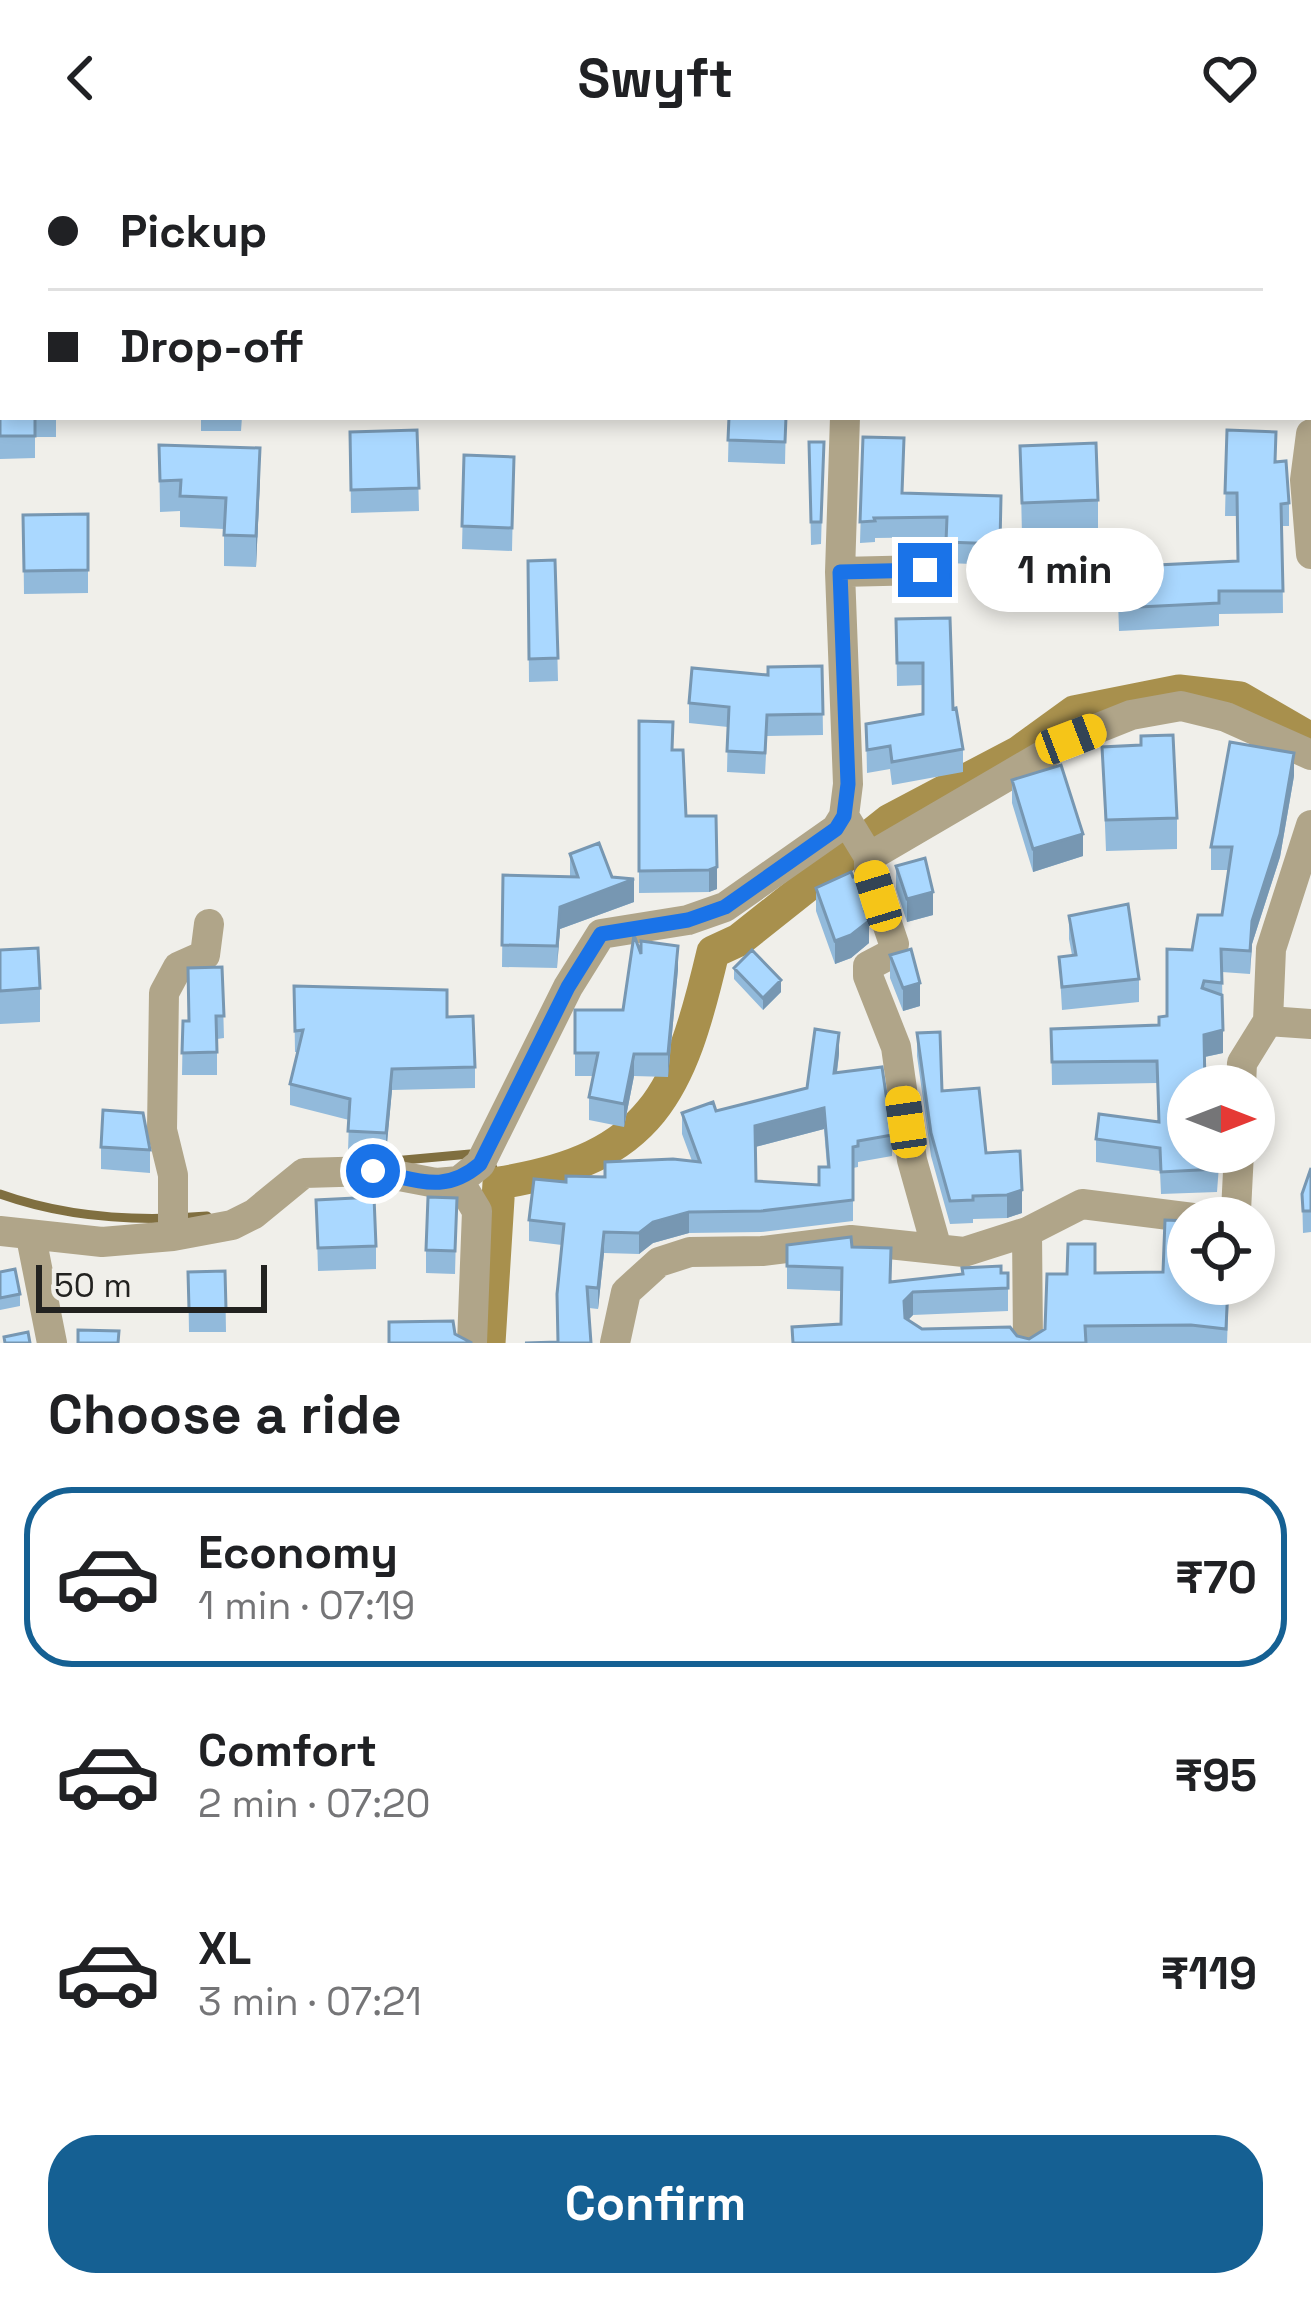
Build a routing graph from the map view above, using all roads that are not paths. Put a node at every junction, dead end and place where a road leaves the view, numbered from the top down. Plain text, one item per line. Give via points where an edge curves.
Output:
1 (844, 420) edge
2 (1311, 434) edge
3 (1311, 554) edge
4 (925, 570) dead end
5 (840, 572) junction
6 (1311, 755) edge
7 (844, 816) junction
8 (1311, 825) edge
9 (867, 853) junction
10 (209, 924) dead end
11 (1268, 1021) junction
12 (1311, 1024) edge
13 (1242, 1065) edge
14 (469, 1173) junction
15 (1167, 1215) edge
16 (0, 1231) edge
17 (1027, 1232) junction
18 (173, 1236) junction
19 (32, 1237) junction
20 (937, 1250) junction
21 (1021, 1335) edge
22 (52, 1343) edge
23 (472, 1343) edge
24 (615, 1343) edge

1 - 5 street
2 - 3 street
4 - 5 street
5 - 7 street
6 - 9 street via 1180,706 1131,715 1071,739
7 - 9 street
7 - 14 street via 725,907 601,934
8 - 11 street via 1270,949
9 - 20 street via 894,944 868,966 868,976 896,1047 912,1160
10 - 18 street via 205,955 178,967 164,993 162,1130 173,1175
11 - 12 street
11 - 13 street
14 - 18 street via 436,1183 373,1171 304,1173 232,1225
14 - 23 street via 477,1211
15 - 17 street via 1082,1204
16 - 19 street
17 - 20 street via 964,1252
17 - 21 street
18 - 19 street
19 - 22 street
20 - 24 street via 850,1240 690,1252 659,1262 626,1292

